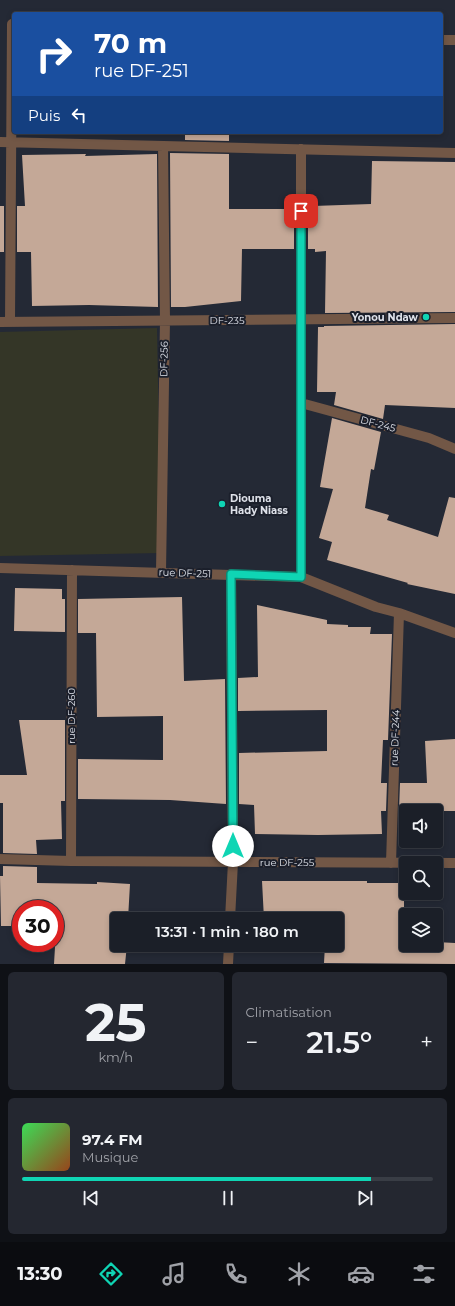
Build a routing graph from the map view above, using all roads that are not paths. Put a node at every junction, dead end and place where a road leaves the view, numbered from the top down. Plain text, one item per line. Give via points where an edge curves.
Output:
1 (12, 24) dead end
2 (443, 40) edge
3 (455, 40) edge
4 (0, 142) edge
5 (12, 142) junction
6 (163, 146) junction
7 (300, 150) junction
8 (455, 153) edge
9 (455, 318) edge
10 (301, 319) junction
11 (165, 320) junction
12 (5, 322) edge
13 (301, 403) junction
14 (455, 449) edge
15 (0, 568) edge
16 (72, 570) junction
17 (161, 572) junction
18 (231, 574) junction
19 (301, 577) junction
20 (399, 613) junction
21 (455, 633) edge
22 (0, 859) edge
23 (71, 861) junction
24 (233, 862) junction
25 (391, 863) junction
26 (455, 863) edge
27 (230, 912) edge
28 (229, 952) edge
29 (228, 964) edge

1 - 5 street
2 - 3 street
4 - 5 street
5 - 6 street
5 - 12 street
6 - 7 street
6 - 11 street, DF-256
7 - 8 street
7 - 10 street
9 - 10 street, DF-235 / DF-235
10 - 11 street, DF-235 / DF-235
10 - 13 street
11 - 12 street, DF-235 / DF-235
11 - 17 street, DF-256
13 - 14 street, DF-245 via 429,438
13 - 19 street
15 - 16 street, rue DF-251
16 - 17 street, rue DF-251
16 - 23 street, rue DF-260
17 - 18 street, rue DF-251
18 - 19 street, rue DF-251
18 - 24 street
19 - 20 street, rue DF-251 via 376,607
20 - 21 street, rue DF-251
20 - 25 street, rue DF-244
22 - 23 street, rue DF-255
23 - 24 street, rue DF-255
24 - 25 street, rue DF-255
24 - 27 street
25 - 26 street, rue DF-255
28 - 29 street

